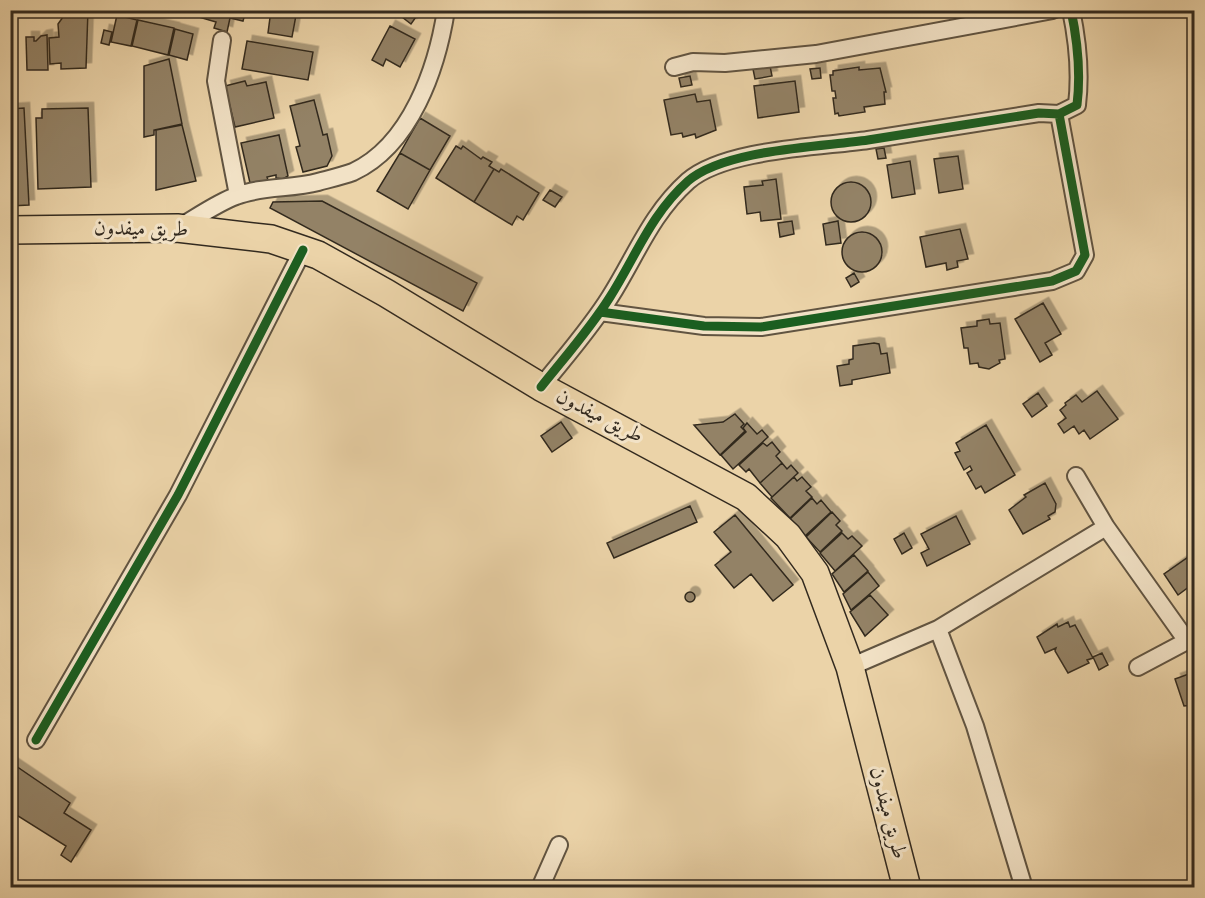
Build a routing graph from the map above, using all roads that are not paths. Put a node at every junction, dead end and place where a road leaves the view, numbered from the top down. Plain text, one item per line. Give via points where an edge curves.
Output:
1 (446, 10) edge
2 (1053, 10) edge
3 (1071, 10) edge
4 (222, 40) dead end
5 (674, 67) dead end
6 (1059, 114) junction
7 (238, 195) junction
8 (177, 228) junction
9 (10, 230) edge
10 (303, 250) junction
11 (600, 312) junction
12 (541, 387) junction
13 (1076, 476) dead end
14 (1106, 527) junction
15 (938, 629) junction
16 (1191, 640) edge
17 (850, 667) junction
18 (1138, 667) dead end
19 (36, 740) dead end
20 (559, 845) dead end
21 (540, 888) edge
22 (907, 888) edge
23 (1024, 888) edge

1 - 7 street via 442,36 423,91 401,131 380,153 354,171 315,183
2 - 5 street via 816,54 725,63 693,62
3 - 6 street via 1079,50 1077,105
4 - 7 street via 216,81
6 - 11 street via 1039,113 732,159 691,179 673,196 641,238
6 - 11 street via 1085,255 1076,271 1052,281 761,327 704,326
7 - 8 street
8 - 9 main road, طريق ميفدون
8 - 10 main road, طريق ميفدون via 271,239
10 - 12 main road, طريق ميفدون via 386,293
10 - 19 street via 178,495
11 - 12 street
12 - 17 main road, طريق ميفدون via 746,497 768,516 815,573
13 - 14 street
14 - 15 street
14 - 16 street
15 - 17 street
15 - 23 street via 975,726
16 - 18 street
17 - 22 main road, طريق ميفدون
20 - 21 street

